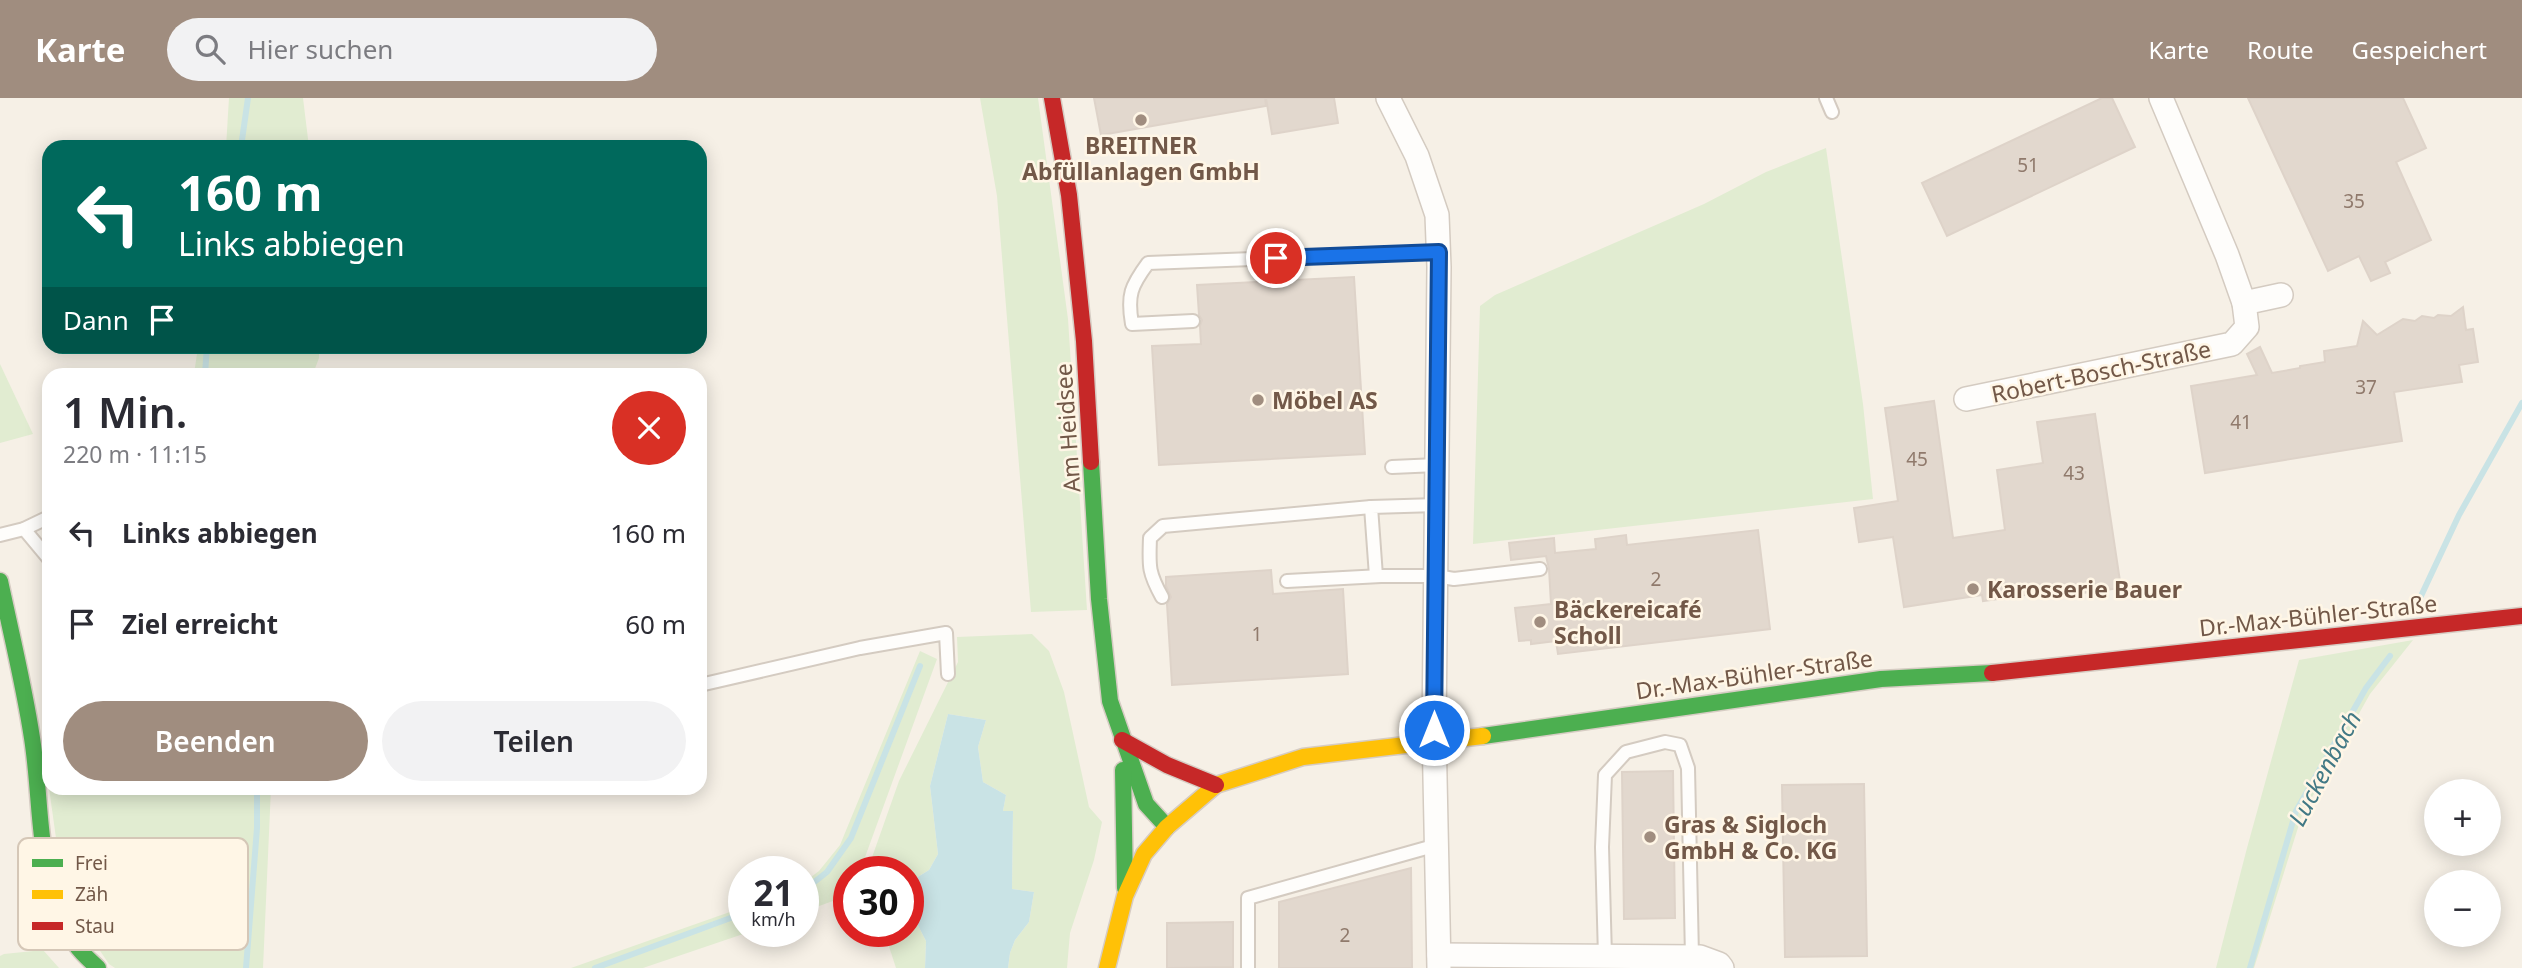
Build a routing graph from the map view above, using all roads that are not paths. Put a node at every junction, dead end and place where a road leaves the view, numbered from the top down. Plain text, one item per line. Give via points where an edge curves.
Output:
1 (1052, 98) edge
2 (1388, 98) edge
3 (1826, 98) edge
4 (2161, 98) edge
5 (1832, 112) dead end
6 (1439, 252) junction
7 (2281, 295) dead end
8 (2244, 303) junction
9 (1193, 321) dead end
10 (1966, 399) dead end
11 (1437, 465) junction
12 (1392, 467) dead end
13 (1437, 505) junction
14 (1371, 508) junction
15 (42, 520) edge
16 (24, 529) junction
17 (0, 535) edge
18 (42, 551) edge
19 (1540, 569) dead end
20 (1376, 576) junction
21 (1436, 576) junction
22 (0, 581) edge
23 (1287, 581) dead end
24 (1163, 597) dead end
25 (2522, 616) edge
26 (948, 674) dead end
27 (707, 683) edge
28 (32, 740) junction
29 (42, 741) edge
30 (1435, 743) junction
31 (1125, 747) junction
32 (1155, 779) dead end
33 (1216, 785) junction
34 (1170, 796) dead end
35 (1183, 814) junction
36 (1167, 827) junction
37 (43, 838) edge
38 (1437, 845) junction
39 (1125, 896) junction
40 (80, 950) edge
41 (1692, 957) junction
42 (1594, 960) edge
43 (1439, 961) edge
44 (97, 968) edge
45 (1107, 968) edge
46 (1248, 968) edge
47 (1722, 968) edge

1 - 31 street, Am Heidsee via 1069,195 1083,328 1105,657 1110,701
2 - 6 street via 1417,156 1437,215
3 - 5 lane
4 - 8 street, Robert-Bosch-Straße
6 - 9 lane via 1148,263 1131,285 1132,324
6 - 11 street
7 - 8 street
8 - 10 street, Robert-Bosch-Straße via 2247,327 2232,344
11 - 12 lane
11 - 13 street
13 - 14 lane
13 - 21 street
14 - 20 lane
14 - 24 lane via 1163,526 1150,538 1149,560 1150,576
15 - 16 lane
16 - 17 lane
16 - 18 lane
19 - 21 lane via 1454,579
20 - 21 lane
20 - 23 lane
21 - 30 street
22 - 28 street
25 - 30 street, Dr.-Max-Bühler-Straße via 1990,673 1881,679
26 - 27 lane via 946,633
28 - 29 lane
28 - 37 street
30 - 33 street, Dr.-Max-Bühler-Straße via 1303,757
30 - 38 street
31 - 32 street
31 - 33 street
31 - 36 street, Am Heidsee via 1146,804
31 - 39 street
33 - 35 street, Dr.-Max-Bühler-Straße
34 - 35 street
35 - 36 street, Dr.-Max-Bühler-Straße
36 - 39 street, Dr.-Max-Bühler-Straße via 1144,854
38 - 43 street
38 - 46 lane via 1248,898
39 - 45 street, Dr.-Max-Bühler-Straße
40 - 44 street
41 - 42 street
41 - 42 lane via 1688,768 1680,745 1665,742 1626,752 1605,775
41 - 47 street
42 - 43 street

